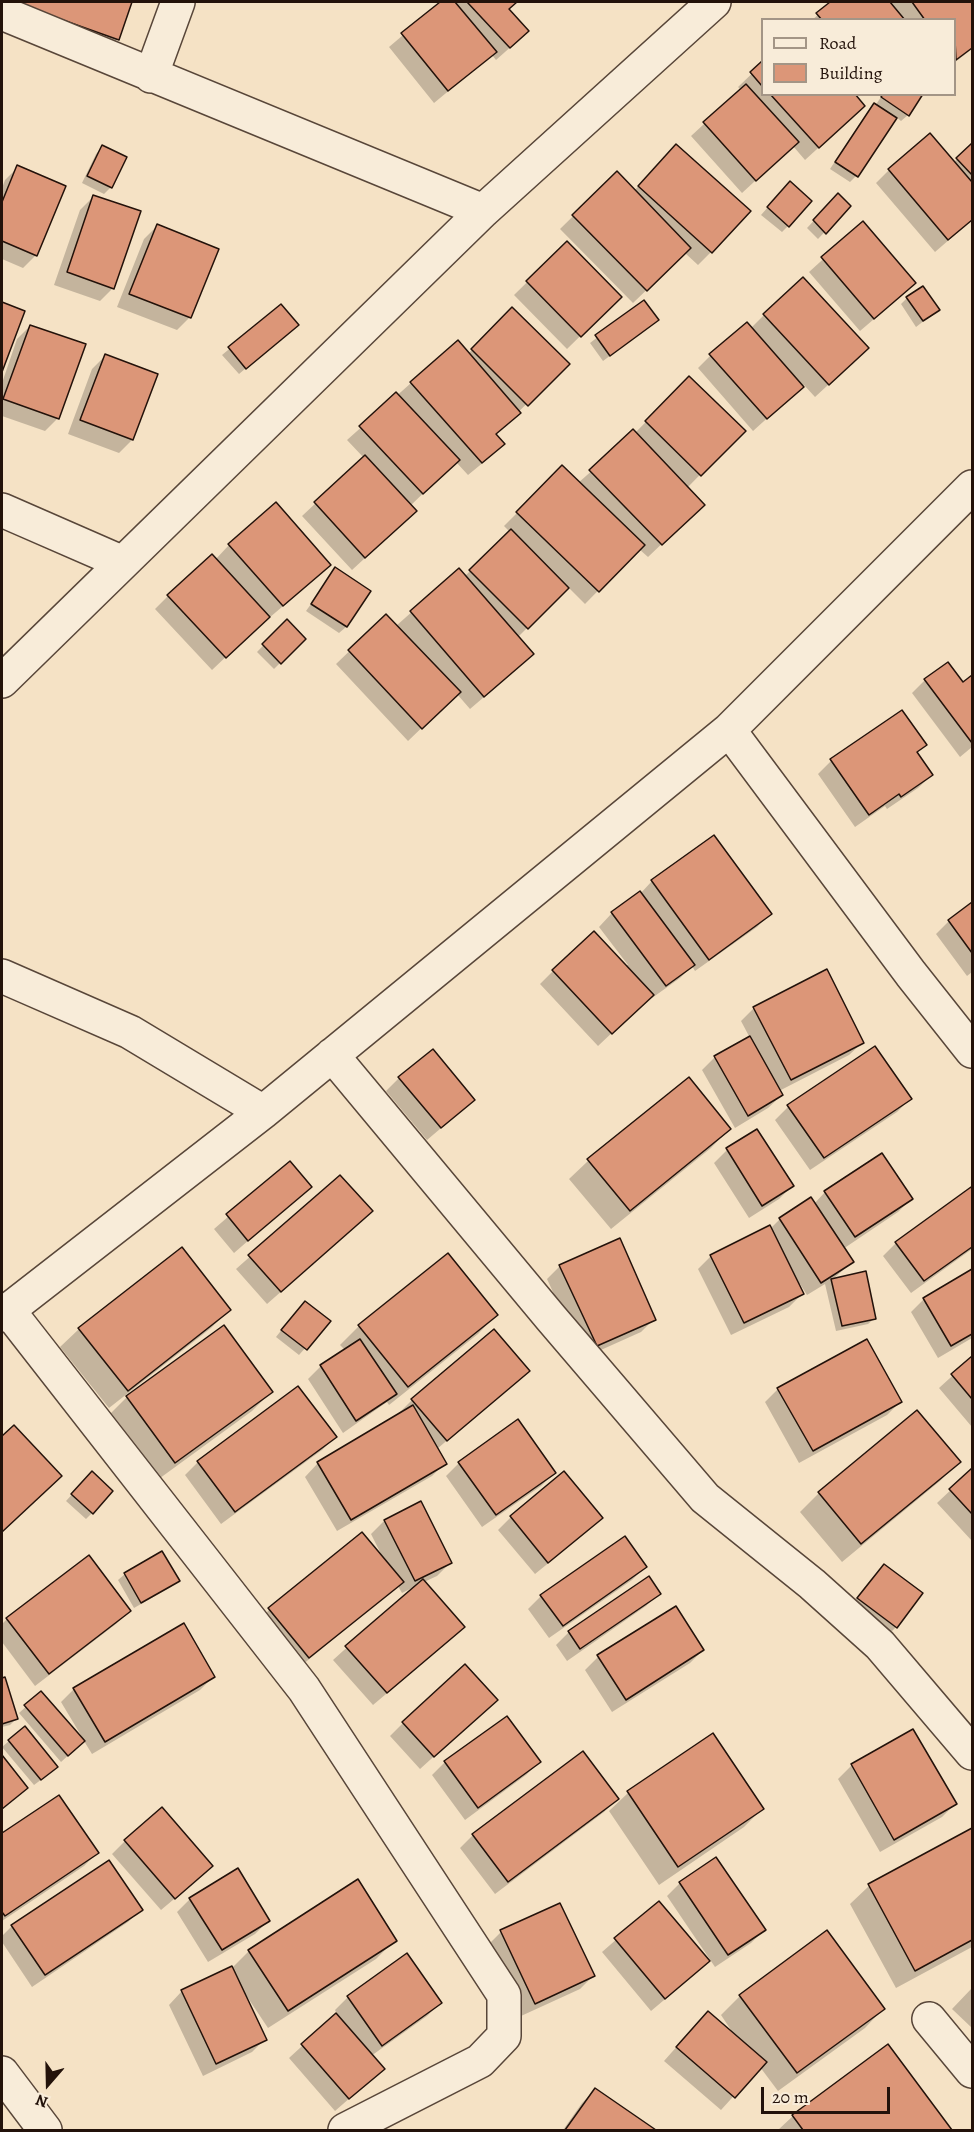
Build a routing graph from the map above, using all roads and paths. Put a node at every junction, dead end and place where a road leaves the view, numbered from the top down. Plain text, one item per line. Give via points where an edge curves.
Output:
1 (178, 2) edge
2 (714, 2) edge
3 (2, 13) edge
4 (151, 76) junction
5 (483, 211) junction
6 (972, 487) edge
7 (2, 510) edge
8 (121, 562) junction
9 (2, 681) edge
10 (729, 730) junction
11 (2, 975) edge
12 (972, 1051) edge
13 (332, 1055) junction
14 (263, 1112) junction
15 (5, 1313) edge
16 (972, 1753) edge
17 (929, 2019) dead end
18 (972, 2071) edge
19 (2, 2073) edge
20 (45, 2130) edge
21 (345, 2130) edge

1 - 4 street
2 - 5 street
3 - 4 street
4 - 5 street
5 - 8 street
6 - 10 street
7 - 8 street
8 - 9 street
10 - 12 street
10 - 13 street
11 - 14 street via 130,1032
13 - 14 street
13 - 16 street via 705,1498 880,1645
14 - 15 street
15 - 21 street via 304,1689 504,1995 504,2036 480,2061
17 - 18 street
19 - 20 street

